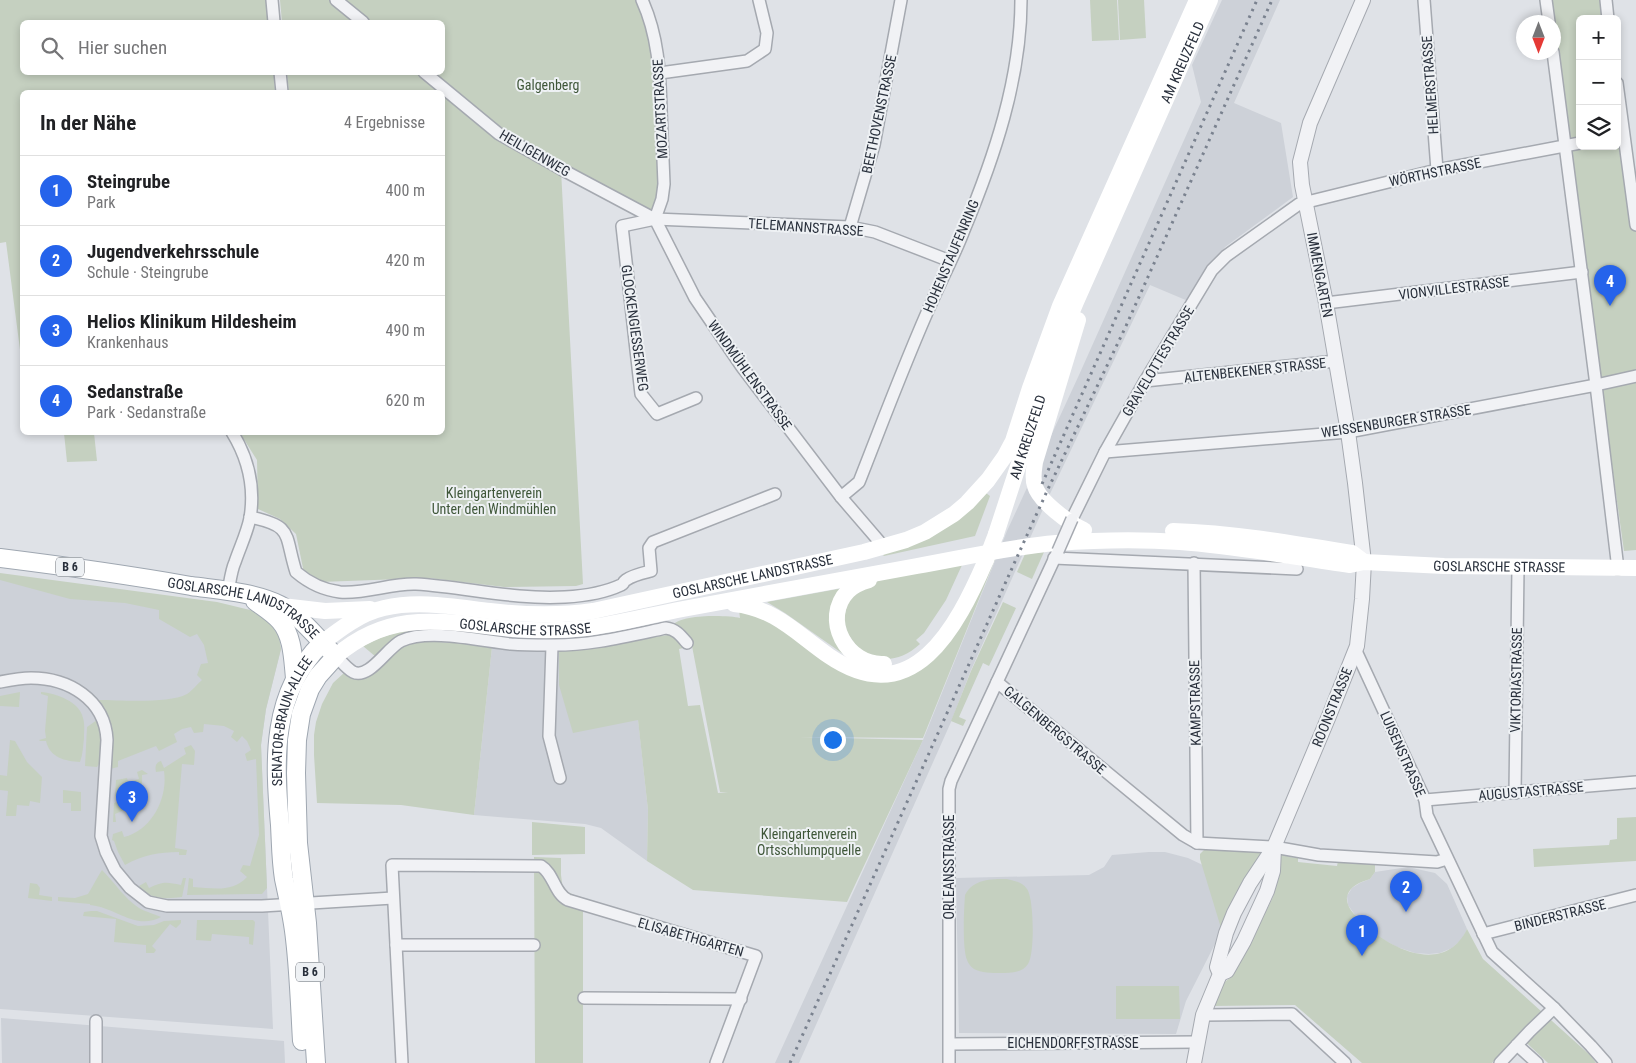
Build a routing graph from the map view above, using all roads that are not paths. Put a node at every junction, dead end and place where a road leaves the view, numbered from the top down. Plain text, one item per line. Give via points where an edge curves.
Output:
1 (272, 0) edge
2 (336, 0) edge
3 (642, 0) edge
4 (759, 0) edge
5 (901, 0) edge
6 (1021, 0) edge
7 (1197, 0) edge
8 (1210, 0) edge
9 (1363, 0) edge
10 (1424, 0) edge
11 (1546, 0) edge
12 (1606, 0) edge
13 (1548, 15) edge
14 (1608, 15) edge
15 (274, 20) edge
16 (361, 20) edge
17 (1554, 60) edge
18 (660, 73) junction
19 (280, 75) edge
20 (428, 75) edge
21 (282, 90) edge
22 (1636, 130) edge
23 (1621, 133) edge
24 (1621, 139) edge
25 (1576, 144) edge
26 (1565, 147) junction
27 (1437, 170) junction
28 (1306, 202) junction
29 (656, 219) junction
30 (1636, 224) edge
31 (850, 227) junction
32 (950, 261) junction
33 (1582, 272) junction
34 (1088, 275) junction
35 (1326, 303) junction
36 (1336, 361) junction
37 (1636, 376) edge
38 (1145, 381) junction
39 (1596, 385) junction
40 (696, 398) dead end
41 (1348, 432) junction
42 (234, 435) edge
43 (1013, 441) junction
44 (1105, 452) junction
45 (775, 494) dead end
46 (841, 497) junction
47 (250, 517) junction
48 (1084, 530) junction
49 (990, 535) junction
50 (884, 547) junction
51 (1056, 554) junction
52 (974, 556) junction
53 (0, 558) edge
54 (1364, 562) junction
55 (1194, 564) junction
56 (902, 568) junction
57 (1518, 568) junction
58 (1636, 568) edge
59 (1297, 569) dead end
60 (1618, 569) junction
61 (623, 584) junction
62 (228, 592) junction
63 (681, 592) junction
64 (249, 596) junction
65 (721, 602) junction
66 (622, 605) junction
67 (282, 606) junction
68 (383, 608) junction
69 (688, 642) dead end
70 (322, 643) junction
71 (552, 646) junction
72 (1356, 651) junction
73 (336, 656) junction
74 (295, 678) junction
75 (0, 682) edge
76 (997, 682) junction
77 (560, 778) dead end
78 (1636, 782) edge
79 (1515, 793) junction
80 (1425, 800) junction
81 (1197, 843) junction
82 (1274, 847) junction
83 (1447, 859) junction
84 (1636, 896) edge
85 (393, 898) junction
86 (297, 904) junction
87 (1483, 934) junction
88 (396, 945) junction
89 (534, 945) dead end
90 (1220, 974) junction
91 (584, 998) dead end
92 (741, 999) junction
93 (1554, 1008) junction
94 (1203, 1015) junction
95 (96, 1021) dead end
96 (1197, 1042) junction
97 (950, 1044) junction
98 (1517, 1045) junction
99 (96, 1063) edge
100 (304, 1063) edge
101 (316, 1063) edge
102 (402, 1063) edge
103 (716, 1063) edge
104 (949, 1063) edge
105 (1194, 1063) edge
106 (1345, 1063) edge
107 (1500, 1063) edge
108 (1537, 1063) edge
109 (1606, 1063) edge

1 - 15 street
2 - 16 street
3 - 18 street, MOZARTSTRASSE via 657,46
4 - 18 street via 767,33 766,50 747,61
5 - 31 street, BEETHOVENSTRASSE via 874,145
6 - 32 street, HOHENSTAUFENRING via 1013,77 999,135
7 - 43 main road, AM KREUZFELD via 1060,306
8 - 34 main road, AM KREUZFELD
9 - 28 street, IMMENGARTEN via 1310,123 1300,162
10 - 27 street, HELMERSTRASSE
11 - 13 street
12 - 14 street
17 - 26 street
18 - 29 street, MOZARTSTRASSE via 664,184
19 - 21 street
20 - 29 street, HEILIGENWEG via 499,134
22 - 23 street
24 - 30 street
25 - 26 street, WÖRTHSTRASSE
26 - 27 street, WÖRTHSTRASSE
26 - 33 street
27 - 28 street, WÖRTHSTRASSE
28 - 35 street, IMMENGARTEN
28 - 38 street, GRAVELOTTESTRASSE via 1290,208 1216,264
29 - 31 street, TELEMANNSTRASSE
29 - 40 street, GLOCKENGIESSERWEG via 622,226 641,394 657,414
29 - 46 street, WINDMÜHLENSTRASSE via 695,298 742,367
31 - 32 street, TELEMANNSTRASSE via 875,232
32 - 46 street, HOHENSTAUFENRING via 859,482
33 - 35 street, VIONVILLESTRASSE
33 - 39 street
34 - 48 main road via 1080,314 1033,475 1036,489 1044,500
34 - 49 main road, AM KREUZFELD via 1057,347
35 - 36 street, IMMENGARTEN
36 - 38 street, ALTENBEKENER STRASSE
36 - 41 street, IMMENGARTEN
37 - 39 street, WEISSENBURGER STRASSE
38 - 44 street, GRAVELOTTESTRASSE
39 - 41 street, WEISSENBURGER STRASSE
39 - 60 street
41 - 44 street, WEISSENBURGER STRASSE
41 - 54 street, IMMENGARTEN
42 - 47 street via 247,464 251,484
43 - 49 main road
43 - 50 main road, AM KREUZFELD via 997,469 961,509 925,532
44 - 51 street, GRAVELOTTESTRASSE, bridge
45 - 61 street via 658,539 649,548 651,571
46 - 50 street, WINDMÜHLENSTRASSE
47 - 61 street via 277,524 285,532 296,572 330,590 358,592 415,584 506,595 565,597
47 - 62 street
48 - 52 main road via 1038,534
48 - 54 main road via 1212,533 1352,553
49 - 52 main road
50 - 63 main road, GOSLARSCHE LANDSTRASSE
51 - 55 street
51 - 76 street, GALGENBERGSTRASSE
52 - 54 main road, GOSLARSCHE STRASSE via 1054,543 1129,540 1235,547 1350,565
52 - 56 main road
52 - 56 main road via 946,615 924,645 894,662 868,662 853,654 842,640 837,621 840,604 854,586
52 - 63 main road via 766,586 695,594
52 - 65 main road via 961,612 941,641 924,659 890,674 848,667 765,611
53 - 62 main road, GOSLARSCHE LANDSTRASSE / B 6
54 - 57 main road, GOSLARSCHE STRASSE
54 - 72 street, ROONSTRASSE
55 - 59 street
55 - 81 street, KAMPSTRASSE
56 - 65 main road, GOSLARSCHE STRASSE
57 - 60 main road, GOSLARSCHE STRASSE
57 - 79 street, VIKTORIASTRASSE
58 - 60 main road, GOSLARSCHE STRASSE
61 - 66 street
62 - 64 main road, GOSLARSCHE LANDSTRASSE / B 6
63 - 66 main road, GOSLARSCHE LANDSTRASSE
64 - 67 main road, GOSLARSCHE LANDSTRASSE / B 6
64 - 74 main road, B 6 via 280,622 289,637
65 - 73 main road, GOSLARSCHE STRASSE via 590,628 551,631 437,621 411,622 374,632
66 - 68 main road, GOSLARSCHE LANDSTRASSE via 553,615 428,605
67 - 68 main road via 331,611
67 - 70 main road, GOSLARSCHE LANDSTRASSE / B 6
68 - 70 main road, GOSLARSCHE LANDSTRASSE via 361,616
69 - 71 street via 672,628 666,628
70 - 73 main road, SENATOR-BRAUN-ALLEE / B 6
70 - 74 main road, SENATOR-BRAUN-ALLEE / B 6
71 - 73 street via 418,636 401,641 370,670 359,673 352,672
71 - 77 street via 549,736
72 - 80 street, LUISENSTRASSE
72 - 82 street, ROONSTRASSE
73 - 86 main road, SENATOR-BRAUN-ALLEE / B 6 via 310,689 298,728
74 - 86 main road, SENATOR-BRAUN-ALLEE / B 6 via 282,714 277,756 284,878
75 - 86 street via 30,678 53,680 76,689 96,707 106,734 100,832 115,870 137,894 148,902 167,906
76 - 81 street, GALGENBERGSTRASSE via 1163,819
76 - 97 street, ORLEANSSTRASSE via 949,790
78 - 79 street, AUGUSTASTRASSE
79 - 80 street, AUGUSTASTRASSE
80 - 83 street, LUISENSTRASSE via 1427,815
81 - 82 street
82 - 83 street via 1319,855 1437,862
82 - 90 street via 1234,913 1218,967
82 - 90 street via 1273,871 1267,891 1240,949 1227,971
83 - 87 street, LUISENSTRASSE
84 - 87 street, BINDERSTRASSE
85 - 86 street
85 - 88 street
85 - 92 street, ELISABETHGARTEN via 392,865 541,866 563,898 756,956
86 - 100 main road, SENATOR-BRAUN-ALLEE / B 6 via 295,937
86 - 101 main road, SENATOR-BRAUN-ALLEE / B 6
87 - 93 street, LUISENSTRASSE via 1492,952
88 - 89 street
88 - 102 street
90 - 94 street
91 - 92 street
92 - 103 street, ELISABETHGARTEN
93 - 98 street
93 - 109 street, LUISENSTRASSE
94 - 96 street
94 - 106 street via 1292,1014
95 - 99 street
96 - 97 street, EICHENDORFFSTRASSE
96 - 105 street
97 - 104 street, ORLEANSSTRASSE
98 - 107 street
98 - 108 street

